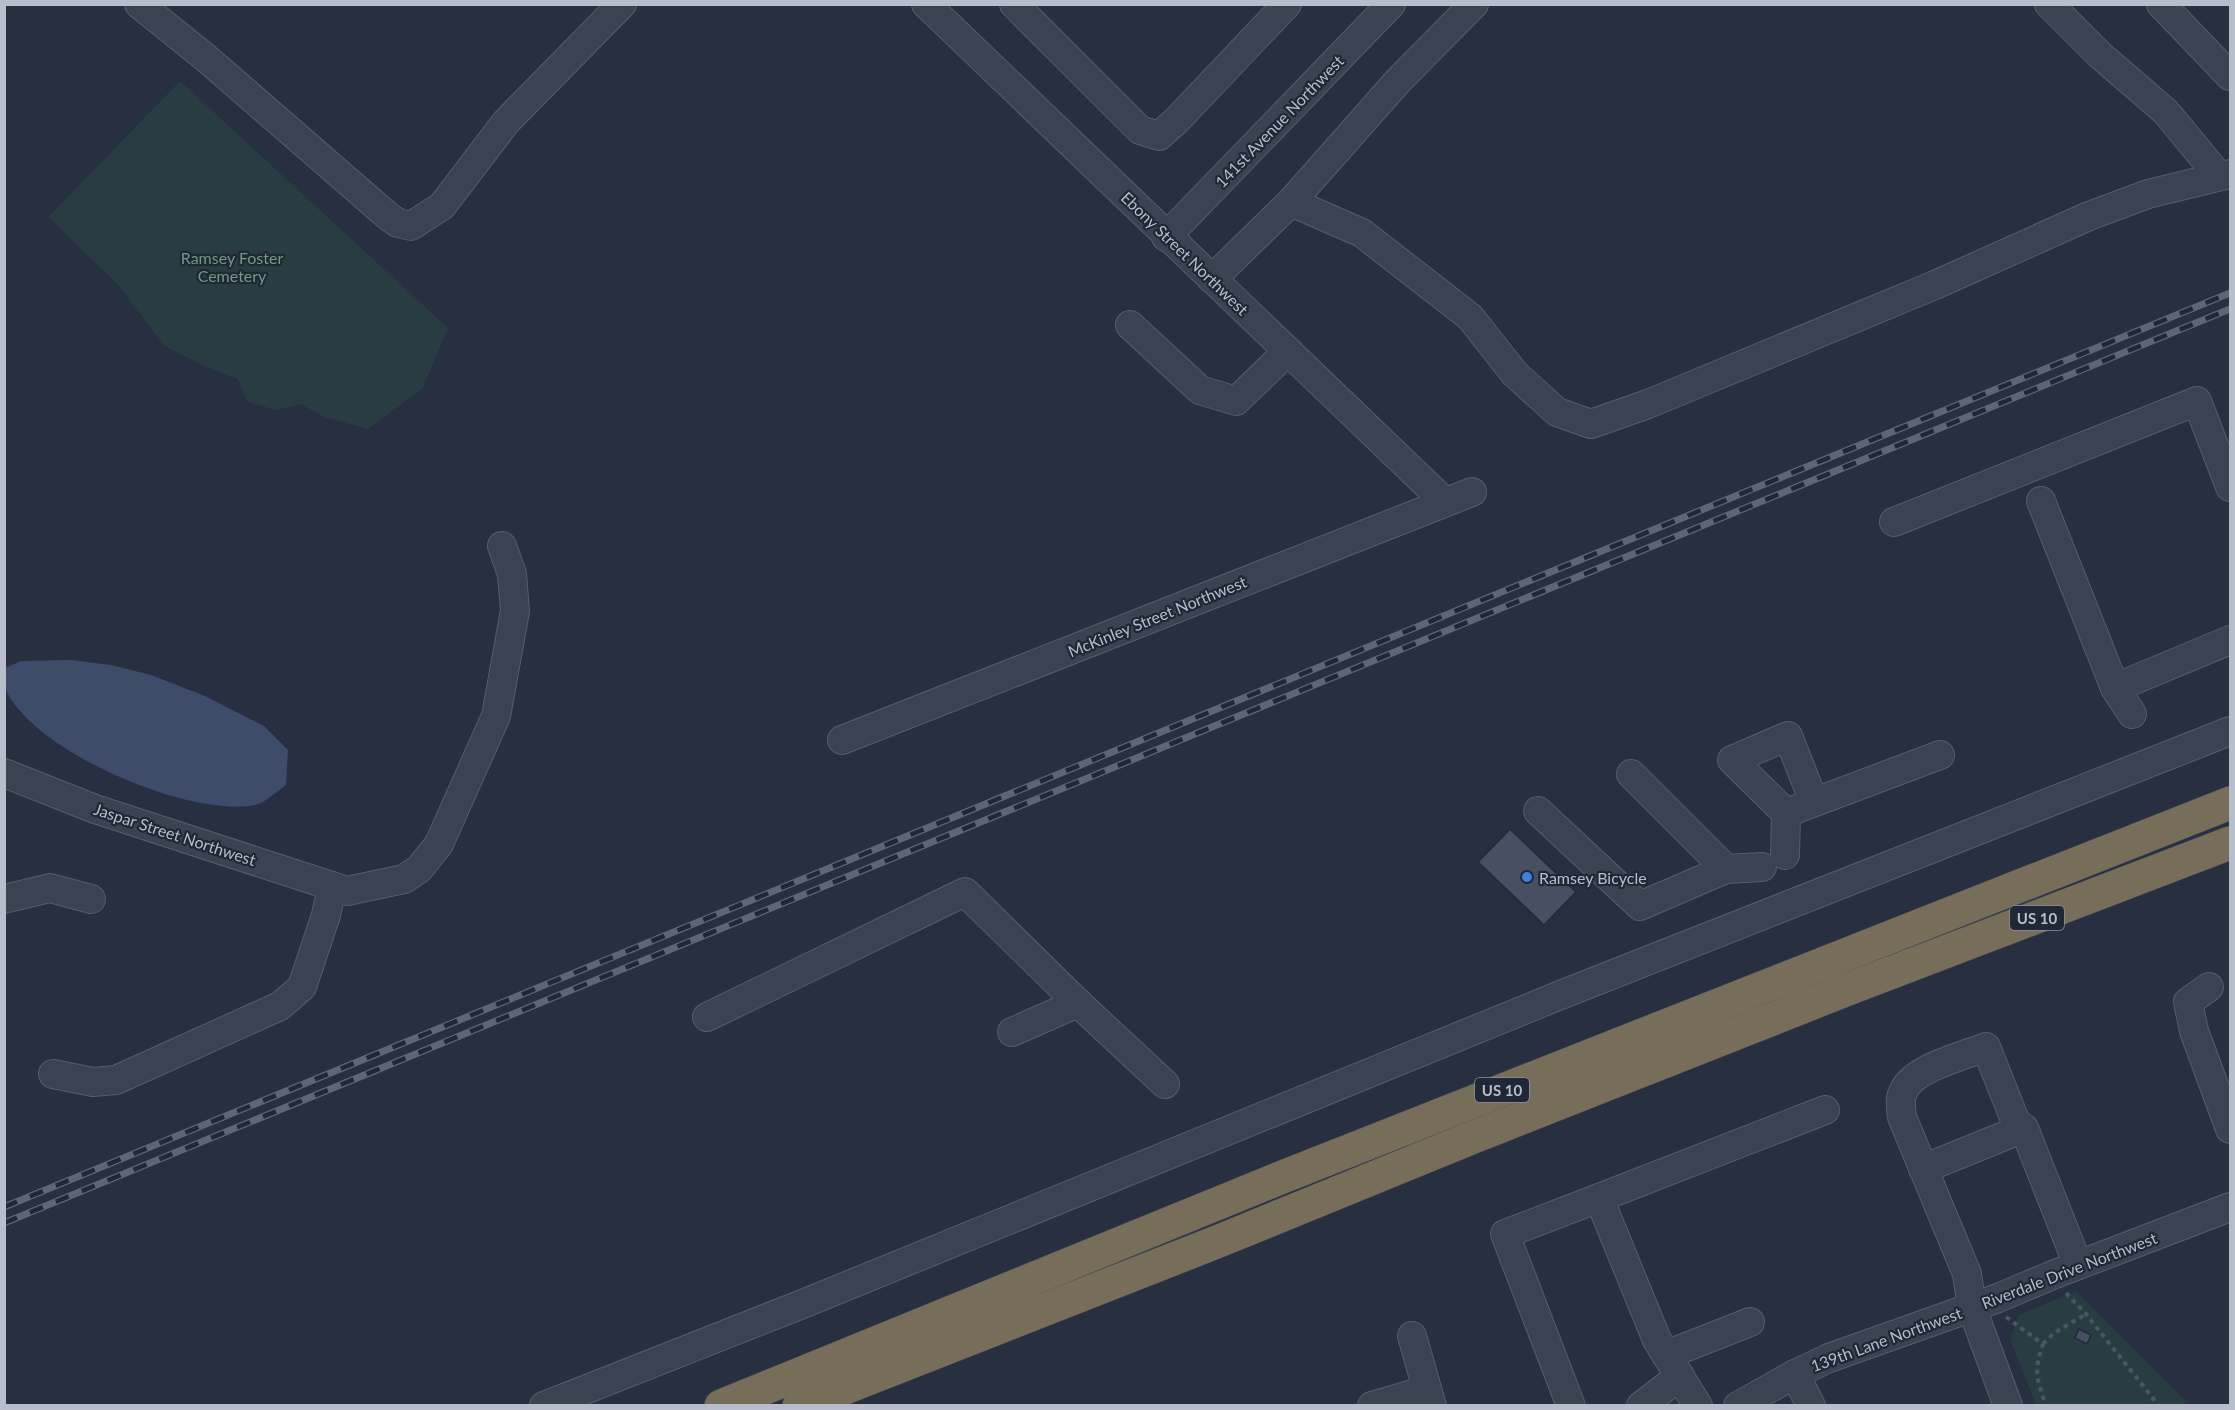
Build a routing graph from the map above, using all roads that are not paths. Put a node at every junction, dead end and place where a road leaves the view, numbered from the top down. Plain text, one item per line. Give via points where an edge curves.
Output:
1 (139, 4) edge
2 (622, 4) edge
3 (926, 4) edge
4 (1014, 4) edge
5 (1287, 4) edge
6 (1391, 4) edge
7 (1474, 4) edge
8 (2049, 4) edge
9 (2161, 4) edge
10 (2229, 73) edge
11 (2224, 174) edge
12 (1291, 202) junction
13 (1166, 237) junction
14 (1212, 279) junction
15 (1130, 325) dead end
16 (1288, 351) junction
17 (2230, 487) edge
18 (1472, 492) dead end
19 (2041, 501) dead end
20 (1445, 502) junction
21 (1894, 522) dead end
22 (501, 546) dead end
23 (2230, 640) edge
24 (2115, 688) junction
25 (2132, 714) dead end
26 (2230, 731) edge
27 (842, 740) dead end
28 (1940, 755) dead end
29 (4, 773) edge
30 (1631, 774) dead end
31 (1814, 802) junction
32 (2230, 803) edge
33 (1538, 811) dead end
34 (1786, 813) junction
35 (2230, 843) edge
36 (1726, 868) junction
37 (340, 888) junction
38 (91, 898) dead end
39 (4, 899) edge
40 (2208, 987) dead end
41 (1078, 1003) junction
42 (707, 1017) dead end
43 (1012, 1032) dead end
44 (53, 1074) dead end
45 (1165, 1084) dead end
46 (1825, 1110) dead end
47 (2230, 1129) edge
48 (2019, 1130) junction
49 (1923, 1168) junction
50 (1599, 1198) junction
51 (2230, 1207) edge
52 (2066, 1270) junction
53 (1972, 1308) junction
54 (1750, 1322) dead end
55 (1412, 1336) dead end
56 (1673, 1366) junction
57 (1795, 1374) junction
58 (1429, 1398) edge
59 (544, 1406) edge
60 (721, 1406) edge
61 (799, 1406) edge
62 (1372, 1406) edge
63 (1571, 1406) edge
64 (1641, 1406) edge
65 (1698, 1406) edge
66 (1738, 1406) edge
67 (1811, 1406) edge
68 (2008, 1406) edge

1 - 2 street via 389,217 411,226 442,206 506,122
3 - 13 street, Ebony Street Northwest
4 - 5 street via 1140,130 1159,136
6 - 13 street, 141st Avenue Northwest
7 - 12 street via 1398,81
8 - 11 street via 2166,112
9 - 10 street
11 - 12 street via 2148,194 2089,216 1935,285 1591,424 1557,412 1515,374 1470,317 1362,233
12 - 14 street
13 - 14 street, Ebony Street Northwest
14 - 16 street, Ebony Street Northwest
15 - 16 street via 1200,390 1236,400
16 - 20 street, Ebony Street Northwest
17 - 21 street via 2197,401
18 - 20 street, McKinley Street Northwest
19 - 24 street
20 - 27 street, McKinley Street Northwest
22 - 37 street via 512,574 515,611 496,716 439,844 404,879
23 - 24 street
24 - 25 street
26 - 59 street via 1563,994
28 - 31 street
29 - 37 street, Jaspar Street Northwest via 95,808
30 - 36 street
31 - 34 street
31 - 34 street via 1788,736 1732,760
32 - 60 highway, US 10 via 1286,1176
33 - 36 street via 1640,906
34 - 36 street via 1773,861
35 - 61 highway, US 10 via 1843,991
37 - 44 street via 326,915 302,987 280,1006 116,1080 93,1082
38 - 39 street via 50,888
40 - 47 street via 2188,1002 2194,1031
41 - 42 street via 965,892
41 - 43 street
41 - 45 street
46 - 50 street
48 - 49 street
48 - 49 street via 1986,1047 1921,1073 1904,1090 1900,1102 1902,1117
48 - 52 street via 2025,1128
49 - 53 street via 1967,1274
50 - 56 street via 1656,1340
50 - 63 street via 1505,1234
51 - 52 street, Riverdale Drive Northwest
52 - 53 street, Riverdale Drive Northwest
53 - 57 street, 139th Lane Northwest via 1829,1358
53 - 68 street, Riverdale Drive Northwest
54 - 56 street
55 - 58 street
56 - 64 street
56 - 65 street
57 - 66 street, 139th Lane Northwest
57 - 67 street
58 - 62 street

